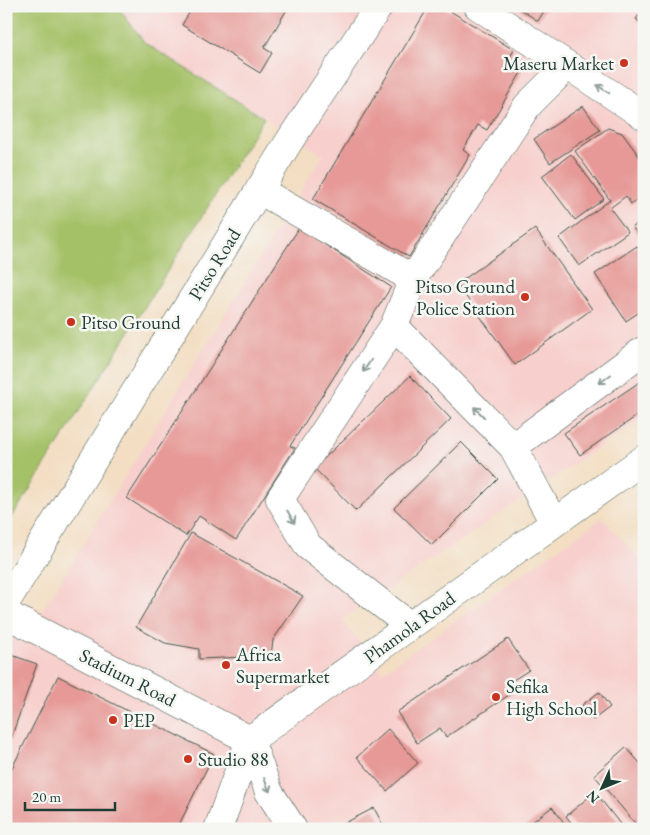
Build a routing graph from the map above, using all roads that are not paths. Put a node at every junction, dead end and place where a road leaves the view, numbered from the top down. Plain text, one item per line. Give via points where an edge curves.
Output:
1 (379, 6) edge
2 (478, 6) edge
3 (567, 66) junction
4 (644, 116) edge
5 (259, 190) junction
6 (413, 279) junction
7 (394, 326) junction
8 (644, 350) edge
9 (513, 447) junction
10 (644, 459) edge
11 (554, 523) junction
12 (6, 602) edge
13 (6, 614) edge
14 (410, 626) junction
15 (250, 740) junction
16 (218, 829) edge
17 (293, 829) edge

1 - 5 street, Pitso Road
2 - 3 street
4 -> 3 street
3 - 6 street via 527,106
5 - 6 street
5 - 12 street, Pitso Road
6 - 7 street
9 -> 7 street
7 -> 14 street via 280,499 308,546
8 -> 9 street
9 - 11 street
10 - 11 street, Phamola Road
11 - 14 street, Phamola Road
13 - 15 street, Stadium Road
14 - 15 street, Phamola Road
15 - 16 street
15 -> 17 street via 269,792

